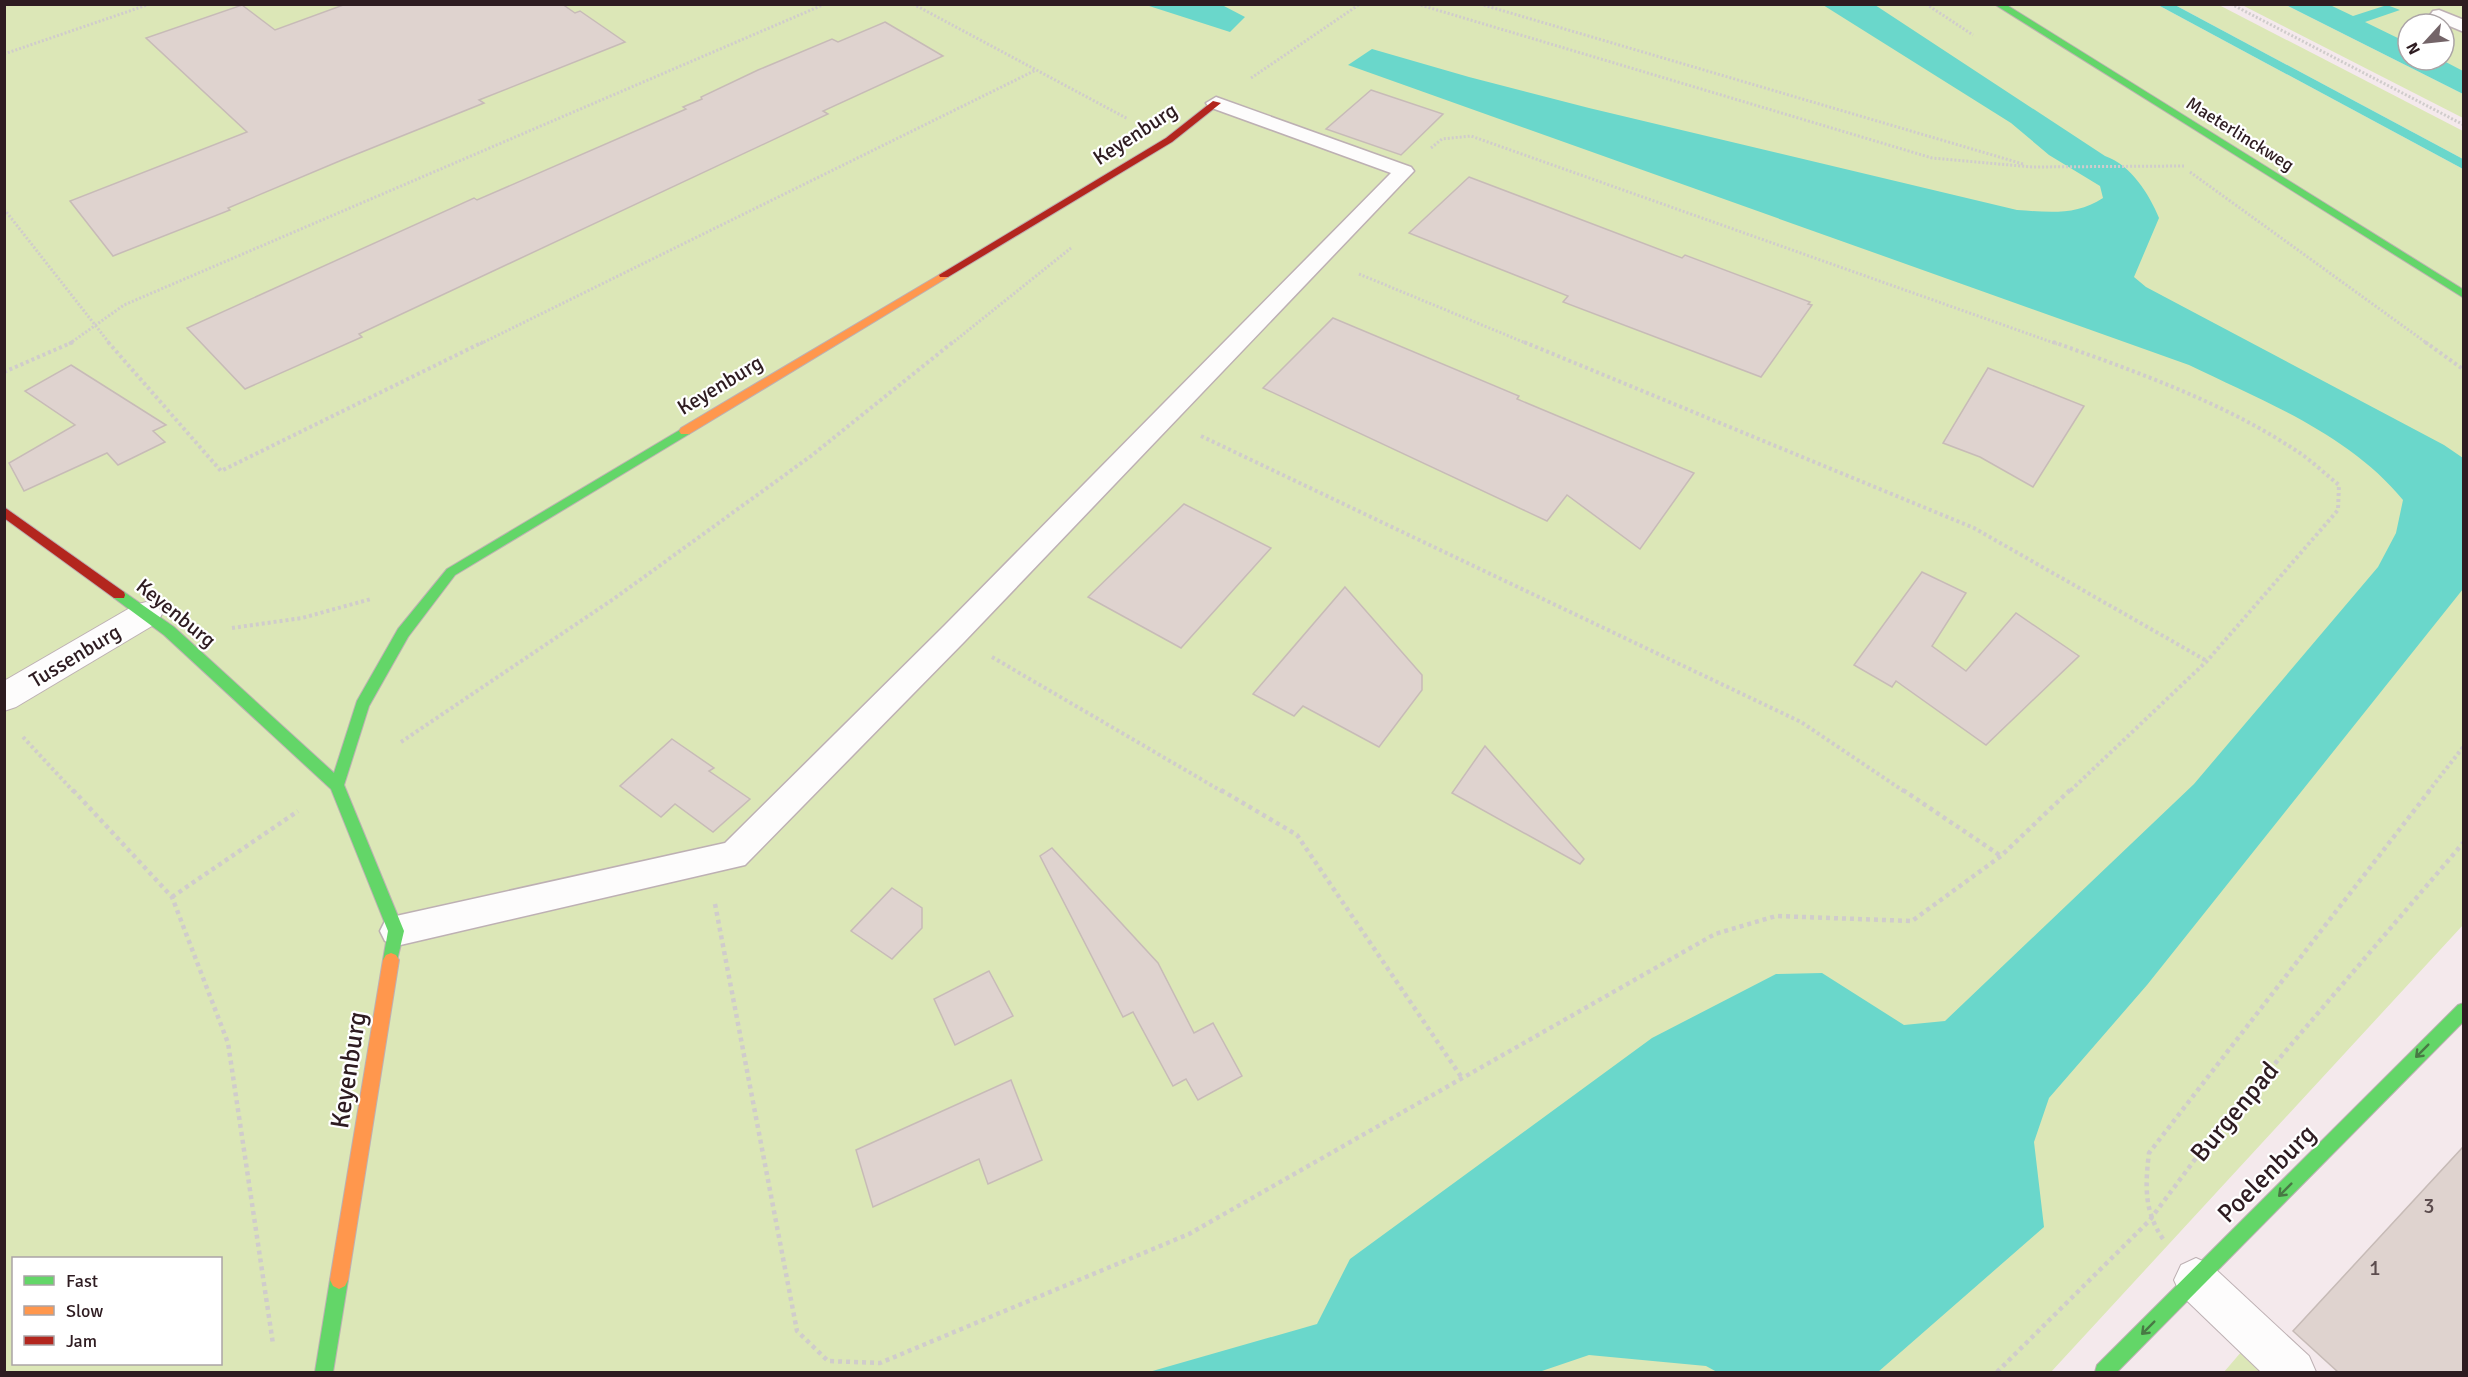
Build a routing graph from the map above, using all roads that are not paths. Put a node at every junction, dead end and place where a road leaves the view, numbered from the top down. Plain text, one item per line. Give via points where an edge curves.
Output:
1 (1998, 4) edge
2 (1216, 103) joint
3 (2463, 295) edge
4 (4, 511) edge
5 (158, 622) junction
6 (4, 698) edge
7 (337, 785) junction
8 (396, 931) junction
9 (2463, 1010) edge
10 (2196, 1280) junction
11 (324, 1372) edge
12 (2104, 1372) edge
13 (2293, 1372) edge

1 - 3 street, Maeterlinckweg
2 - 7 street, Keyenburg via 1169,140 452,572 403,633 362,705
2 - 8 lane via 1404,171 734,855
4 - 5 street, Keyenburg
5 - 6 street, Tussenburg
5 - 7 street, Keyenburg
7 - 8 street, Keyenburg
8 - 11 street, Keyenburg
9 -> 10 street, Poelenburg
10 -> 12 street, Poelenburg
10 - 13 street

